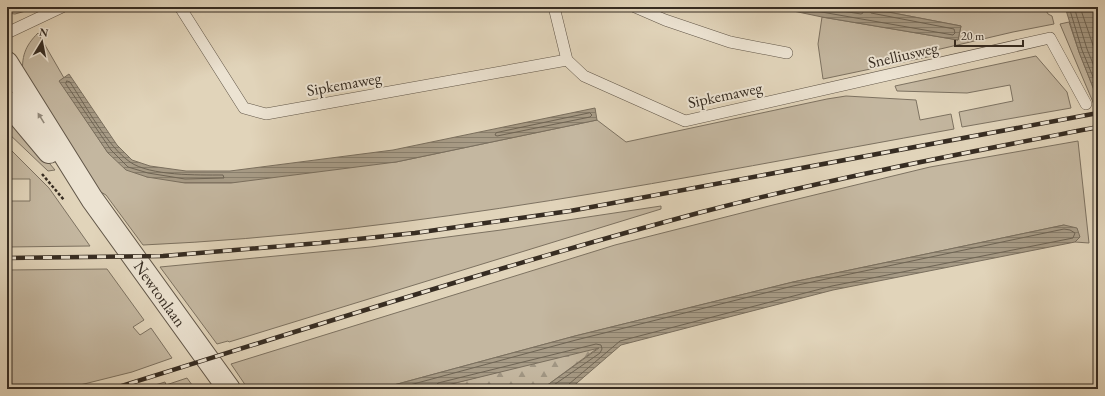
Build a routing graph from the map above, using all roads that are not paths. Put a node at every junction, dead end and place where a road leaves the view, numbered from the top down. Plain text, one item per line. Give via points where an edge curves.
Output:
1 (62, 7) edge
2 (180, 7) edge
3 (554, 7) edge
4 (635, 7) edge
5 (7, 33) edge
6 (786, 53) dead end
7 (567, 60) junction
8 (7, 63) edge
9 (831, 88) joint
10 (7, 102) edge
11 (1086, 104) dead end
12 (92, 198) junction
13 (229, 389) edge

1 - 5 lane
2 - 7 lane, Sipkemaweg via 244,108 266,114
3 - 7 lane
4 - 6 lane via 730,42
7 - 9 lane, Sipkemaweg via 584,76 685,121
12 -> 8 street, Newtonlaan
9 - 11 lane, Snelliusweg via 1050,38
10 - 12 street, Newtonlaan
12 - 13 street, Newtonlaan

